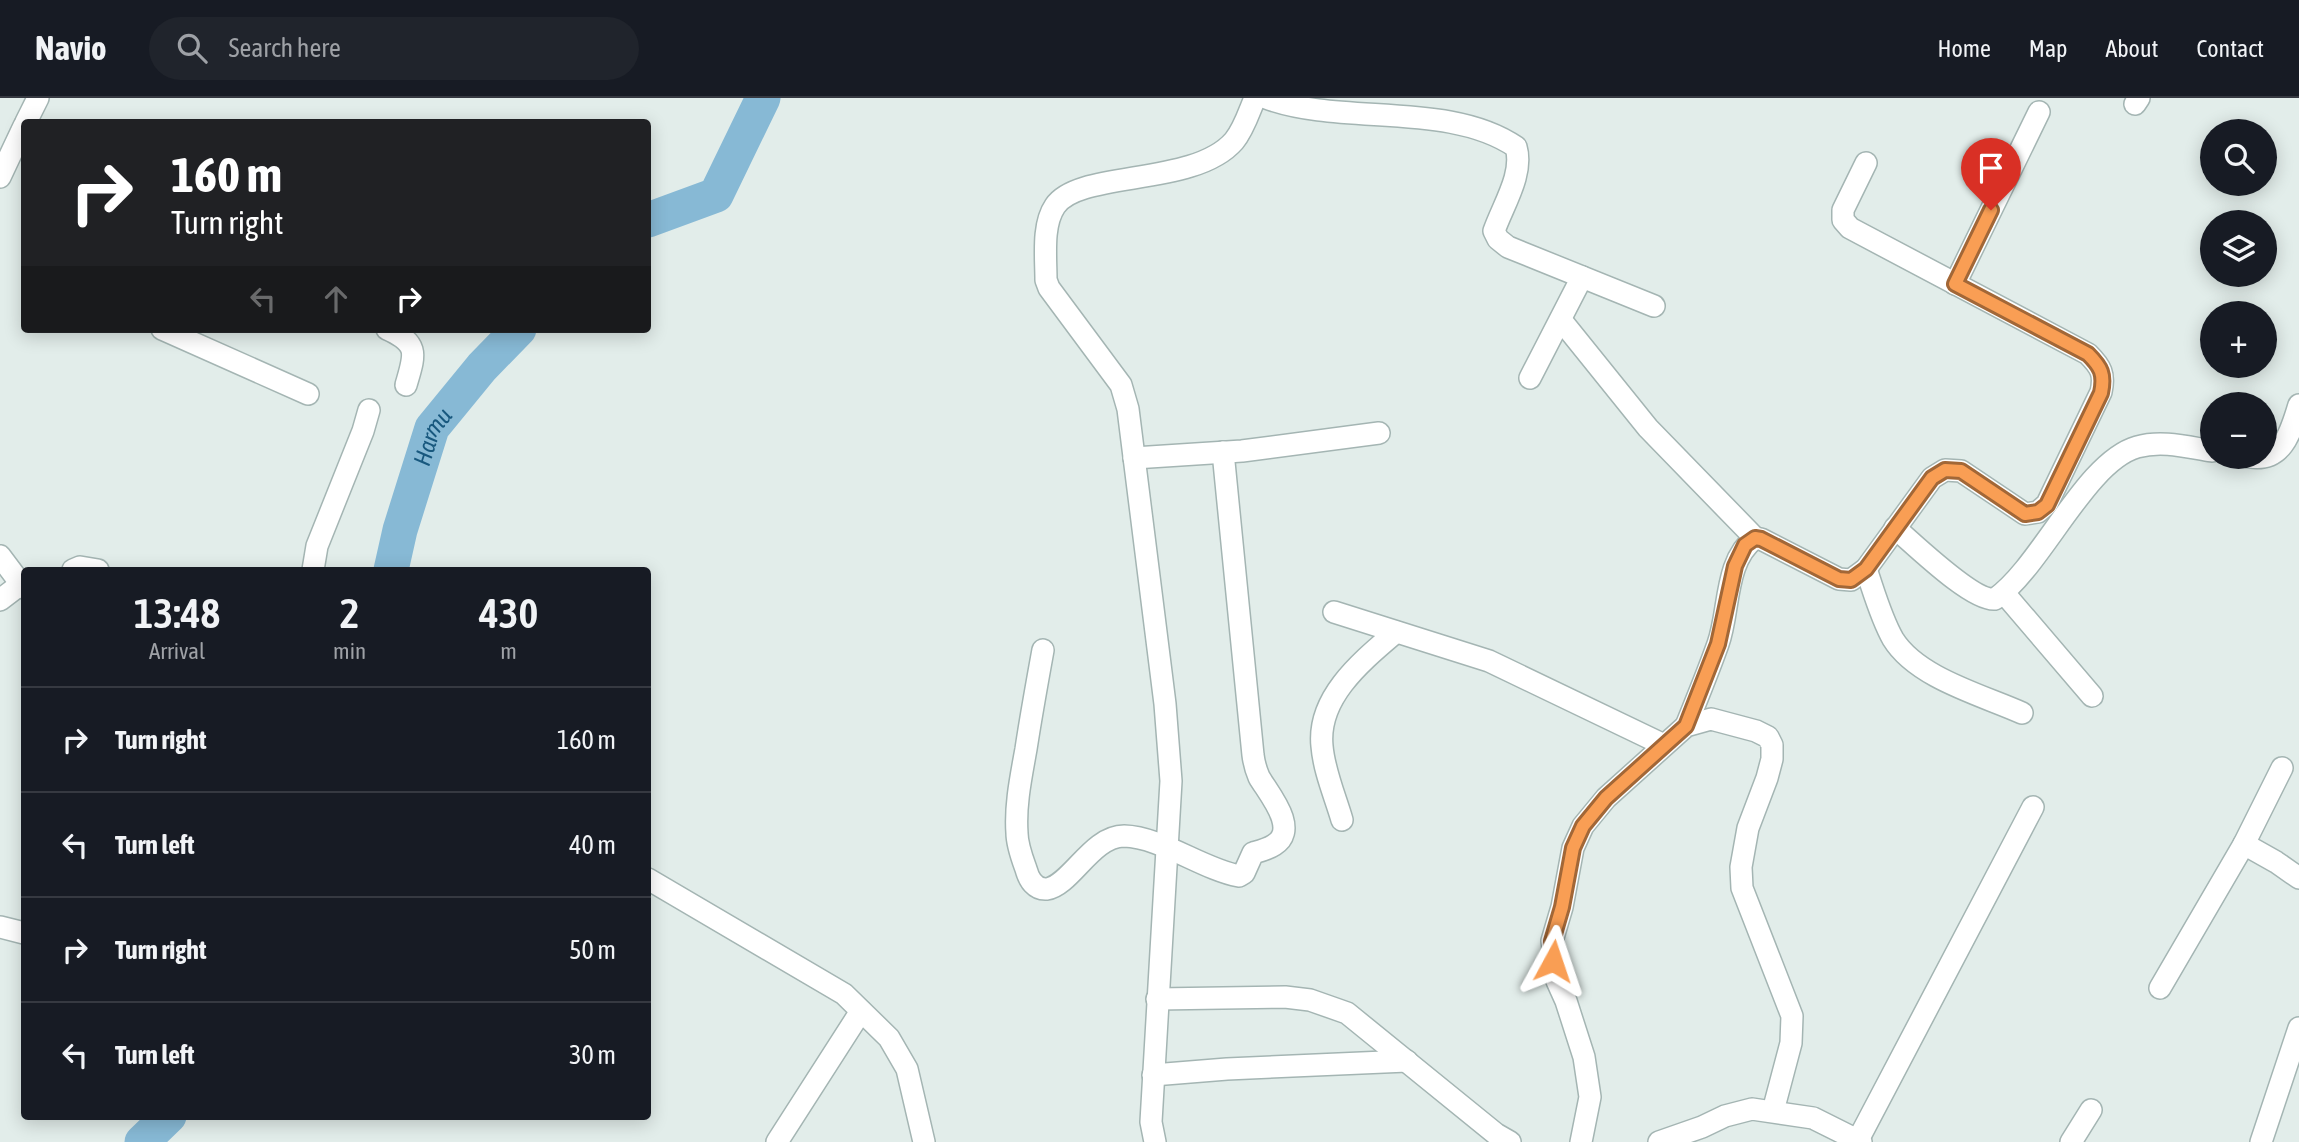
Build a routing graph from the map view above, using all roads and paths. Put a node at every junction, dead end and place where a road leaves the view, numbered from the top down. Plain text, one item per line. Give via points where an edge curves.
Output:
1 (38, 98) edge
2 (1255, 98) edge
3 (1266, 98) edge
4 (2039, 112) dead end
5 (29, 119) edge
6 (21, 137) edge
7 (1866, 163) dead end
8 (0, 177) edge
9 (1582, 277) junction
10 (1955, 284) junction
11 (1654, 306) dead end
12 (1561, 320) junction
13 (171, 333) edge
14 (395, 333) edge
15 (1530, 378) dead end
16 (406, 385) dead end
17 (309, 394) dead end
18 (2299, 405) edge
19 (369, 410) dead end
20 (1379, 433) dead end
21 (2200, 449) edge
22 (2277, 450) edge
23 (1223, 453) junction
24 (1133, 458) junction
25 (1895, 528) junction
26 (1755, 538) junction
27 (0, 556) edge
28 (314, 567) edge
29 (1866, 569) junction
30 (21, 583) edge
31 (21, 587) edge
32 (2004, 593) junction
33 (0, 600) edge
34 (1334, 612) dead end
35 (1396, 632) junction
36 (1043, 650) dead end
37 (2092, 696) dead end
38 (2022, 713) dead end
39 (1686, 726) junction
40 (1664, 745) junction
41 (2281, 768) dead end
42 (2033, 807) dead end
43 (1342, 820) dead end
44 (2244, 844) junction
45 (1167, 848) junction
46 (2299, 878) edge
47 (651, 881) edge
48 (0, 927) edge
49 (21, 932) edge
50 (2160, 988) dead end
51 (1157, 999) junction
52 (861, 1011) junction
53 (2299, 1028) edge
54 (1407, 1061) junction
55 (1153, 1075) junction
56 (2091, 1110) dead end
57 (1773, 1111) junction
58 (1725, 1116) junction
59 (1860, 1141) edge
60 (777, 1142) edge
61 (924, 1142) edge
62 (1155, 1142) edge
63 (1510, 1142) edge
64 (1581, 1142) edge
65 (1659, 1142) edge
66 (1714, 1142) edge
67 (2071, 1142) edge
68 (2261, 1142) edge

1 - 5 street
2 - 24 street via 1233,142 1216,155 1153,176 1067,192 1048,222 1046,280 1121,385
3 - 9 street via 1290,107 1434,121 1505,139 1516,147 1519,157 1494,231 1498,239
4 - 10 street
6 - 8 street
7 - 10 street via 1843,209 1843,220
9 - 11 street
9 - 12 street
10 - 25 street via 2088,354 2104,378 2101,393 2047,505 2038,512 2025,514 1961,471 1945,470 1932,478
12 - 15 street
12 - 26 street via 1648,428
13 - 17 street
14 - 16 street via 413,349
18 - 22 street via 2289,436
19 - 28 street via 317,546
20 - 23 street
21 - 32 street via 2165,443 2136,448 2118,458 2086,488
23 - 24 street
23 - 45 street via 1253,755 1279,808 1283,829 1275,845 1253,853 1239,876
24 - 45 street via 1165,704 1171,781
25 - 29 street
25 - 32 street via 1981,598 1995,599
26 - 29 street via 1839,579 1851,580
26 - 39 street via 1745,545 1735,566 1718,644
27 - 30 street
29 - 38 street via 1901,649 1949,682
31 - 33 street
32 - 37 street
34 - 35 street
35 - 40 street via 1489,661
35 - 43 street via 1333,697 1324,719 1326,771
36 - 45 street via 1018,792 1017,835 1028,878 1040,888 1052,887 1084,857 1117,837
39 - 40 street
39 - 57 street via 1711,719 1756,731 1768,737 1772,746 1741,867 1746,901 1792,1016 1791,1043
40 - 64 street via 1606,798 1583,826 1573,848 1552,941 1557,981 1584,1057 1590,1097
41 - 44 street
42 - 59 street
44 - 46 street
44 - 50 street
45 - 51 street
47 - 52 street via 844,994
48 - 49 street
51 - 54 street via 1310,1000 1347,1013
51 - 55 street
52 - 60 street
52 - 61 street via 888,1038 907,1069
53 - 68 street
54 - 55 street
54 - 63 street
55 - 62 street
56 - 67 street
57 - 58 street
57 - 59 street via 1813,1118
58 - 65 street
58 - 66 street

